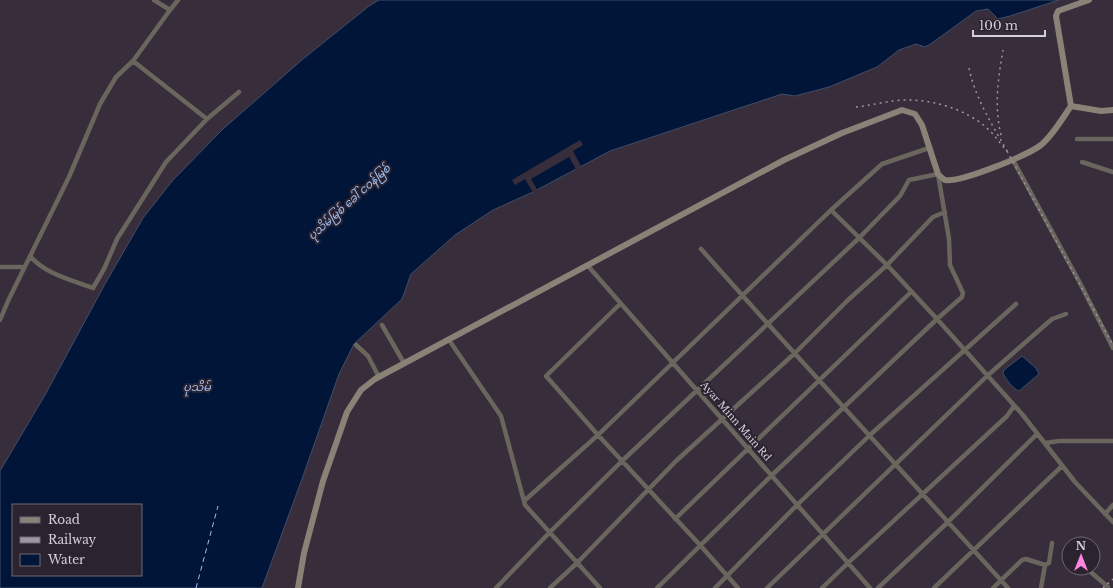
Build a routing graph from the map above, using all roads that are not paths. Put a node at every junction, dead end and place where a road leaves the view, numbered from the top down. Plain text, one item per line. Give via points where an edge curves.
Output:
1 (154, 0) edge
2 (178, 0) edge
3 (1089, 0) edge
4 (170, 10) junction
5 (134, 61) junction
6 (239, 92) dead end
7 (1071, 106) junction
8 (1113, 110) edge
9 (207, 118) junction
10 (1113, 138) edge
11 (1077, 139) dead end
12 (929, 148) junction
13 (1013, 160) junction
14 (1082, 162) dead end
15 (1113, 172) edge
16 (938, 174) junction
17 (832, 210) junction
18 (945, 212) junction
19 (860, 238) junction
20 (701, 249) dead end
21 (30, 256) junction
22 (888, 265) junction
23 (588, 266) junction
24 (0, 267) edge
25 (24, 267) junction
26 (912, 292) junction
27 (743, 296) junction
28 (620, 304) junction
29 (1016, 304) dead end
30 (1066, 314) dead end
31 (937, 319) junction
32 (0, 320) edge
33 (768, 324) junction
34 (382, 325) dead end
35 (449, 340) junction
36 (356, 345) dead end
37 (1113, 348) edge
38 (964, 350) junction
39 (795, 353) junction
40 (672, 363) junction
41 (404, 364) junction
42 (987, 376) junction
43 (379, 377) junction
44 (820, 380) junction
45 (697, 391) junction
46 (1014, 406) junction
47 (844, 407) junction
48 (722, 419) junction
49 (1038, 434) junction
50 (598, 435) junction
51 (870, 436) junction
52 (1113, 441) edge
53 (1045, 443) junction
54 (748, 449) junction
55 (622, 461) junction
56 (896, 464) junction
57 (1062, 466) junction
58 (771, 476) junction
59 (648, 490) junction
60 (923, 494) junction
61 (524, 502) junction
62 (797, 505) junction
63 (1113, 505) edge
64 (1105, 514) junction
65 (675, 519) junction
66 (948, 522) junction
67 (1113, 522) edge
68 (550, 532) junction
69 (822, 534) junction
70 (1052, 543) dead end
71 (700, 545) junction
72 (974, 550) junction
73 (848, 562) junction
74 (577, 563) junction
75 (1045, 565) junction
76 (727, 576) junction
77 (1095, 576) edge
78 (1001, 580) junction
79 (1113, 583) edge
80 (298, 588) edge
81 (496, 588) edge
82 (550, 588) edge
83 (600, 588) edge
84 (658, 588) edge
85 (715, 588) edge
86 (738, 588) edge
87 (767, 588) edge
88 (822, 588) edge
89 (870, 588) edge
90 (878, 588) edge
91 (934, 588) edge
92 (992, 588) edge
93 (1008, 588) edge
94 (1041, 588) edge
95 (1108, 588) edge

1 - 4 street
2 - 4 street
3 - 7 street via 1058,11 1056,16
4 - 5 street
5 - 9 street
5 - 21 street via 116,77 100,104 69,177
6 - 9 street
7 - 8 street via 1101,111
7 - 13 street via 1040,145
9 - 21 street via 166,162 117,239 93,288 60,276 39,265
10 - 11 street
12 - 16 street
12 - 17 street via 882,164
12 - 23 street via 922,125 915,114 902,110 842,133 784,160
13 - 16 street via 953,180 944,180
13 - 37 street
14 - 15 street
16 - 18 street
16 - 19 street via 909,180 900,196
17 - 19 street
17 - 27 street
18 - 22 street via 934,217
18 - 31 street via 950,265 963,293 962,298
19 - 22 street
19 - 33 street
20 - 27 street
21 - 25 street
22 - 26 street
22 - 39 street via 847,301
23 - 28 street, Ayar Minn Main Rd
23 - 35 street
24 - 25 street
25 - 32 street
26 - 31 street
26 - 44 street
27 - 33 street
27 - 40 street
28 - 40 street, Ayar Minn Main Rd
28 - 50 street via 546,376
29 - 38 street
30 - 42 street via 1052,319
31 - 38 street
31 - 47 street
33 - 39 street
33 - 45 street
34 - 41 street
35 - 41 street
35 - 61 street via 501,416
36 - 43 street via 368,356
38 - 42 street
38 - 51 street
39 - 44 street
39 - 48 street
40 - 45 street, Ayar Minn Main Rd
40 - 50 street
41 - 43 street
42 - 46 street
42 - 56 street
43 - 80 street via 361,390 347,412 323,482 304,553
44 - 47 street
44 - 54 street
45 - 48 street, Ayar Minn Main Rd
45 - 55 street
46 - 49 street
46 - 60 street via 1007,416
47 - 51 street
47 - 58 street
48 - 54 street, Ayar Minn Main Rd
48 - 59 street
49 - 53 street
49 - 66 street
50 - 55 street
50 - 61 street
51 - 56 street
51 - 62 street
52 - 53 street
53 - 57 street
54 - 58 street, Ayar Minn Main Rd
54 - 65 street
55 - 59 street
55 - 68 street
56 - 60 street
56 - 69 street
57 - 64 street
57 - 72 street
58 - 62 street, Ayar Minn Main Rd
58 - 71 street
59 - 65 street
59 - 74 street
60 - 66 street
60 - 73 street
61 - 68 street
62 - 69 street, Ayar Minn Main Rd
62 - 76 street
63 - 64 street
64 - 67 street
65 - 71 street
66 - 72 street
66 - 90 street
68 - 74 street
68 - 81 street
69 - 73 street, Ayar Minn Main Rd
69 - 87 street
70 - 75 street via 1049,563
71 - 76 street
71 - 84 street
72 - 78 street
72 - 91 street
73 - 88 street
73 - 89 street, Ayar Minn Main Rd
74 - 82 street
74 - 83 street
75 - 78 street via 1022,560
75 - 94 street
76 - 85 street
76 - 86 street
77 - 95 street
78 - 92 street
78 - 93 street
79 - 95 street

